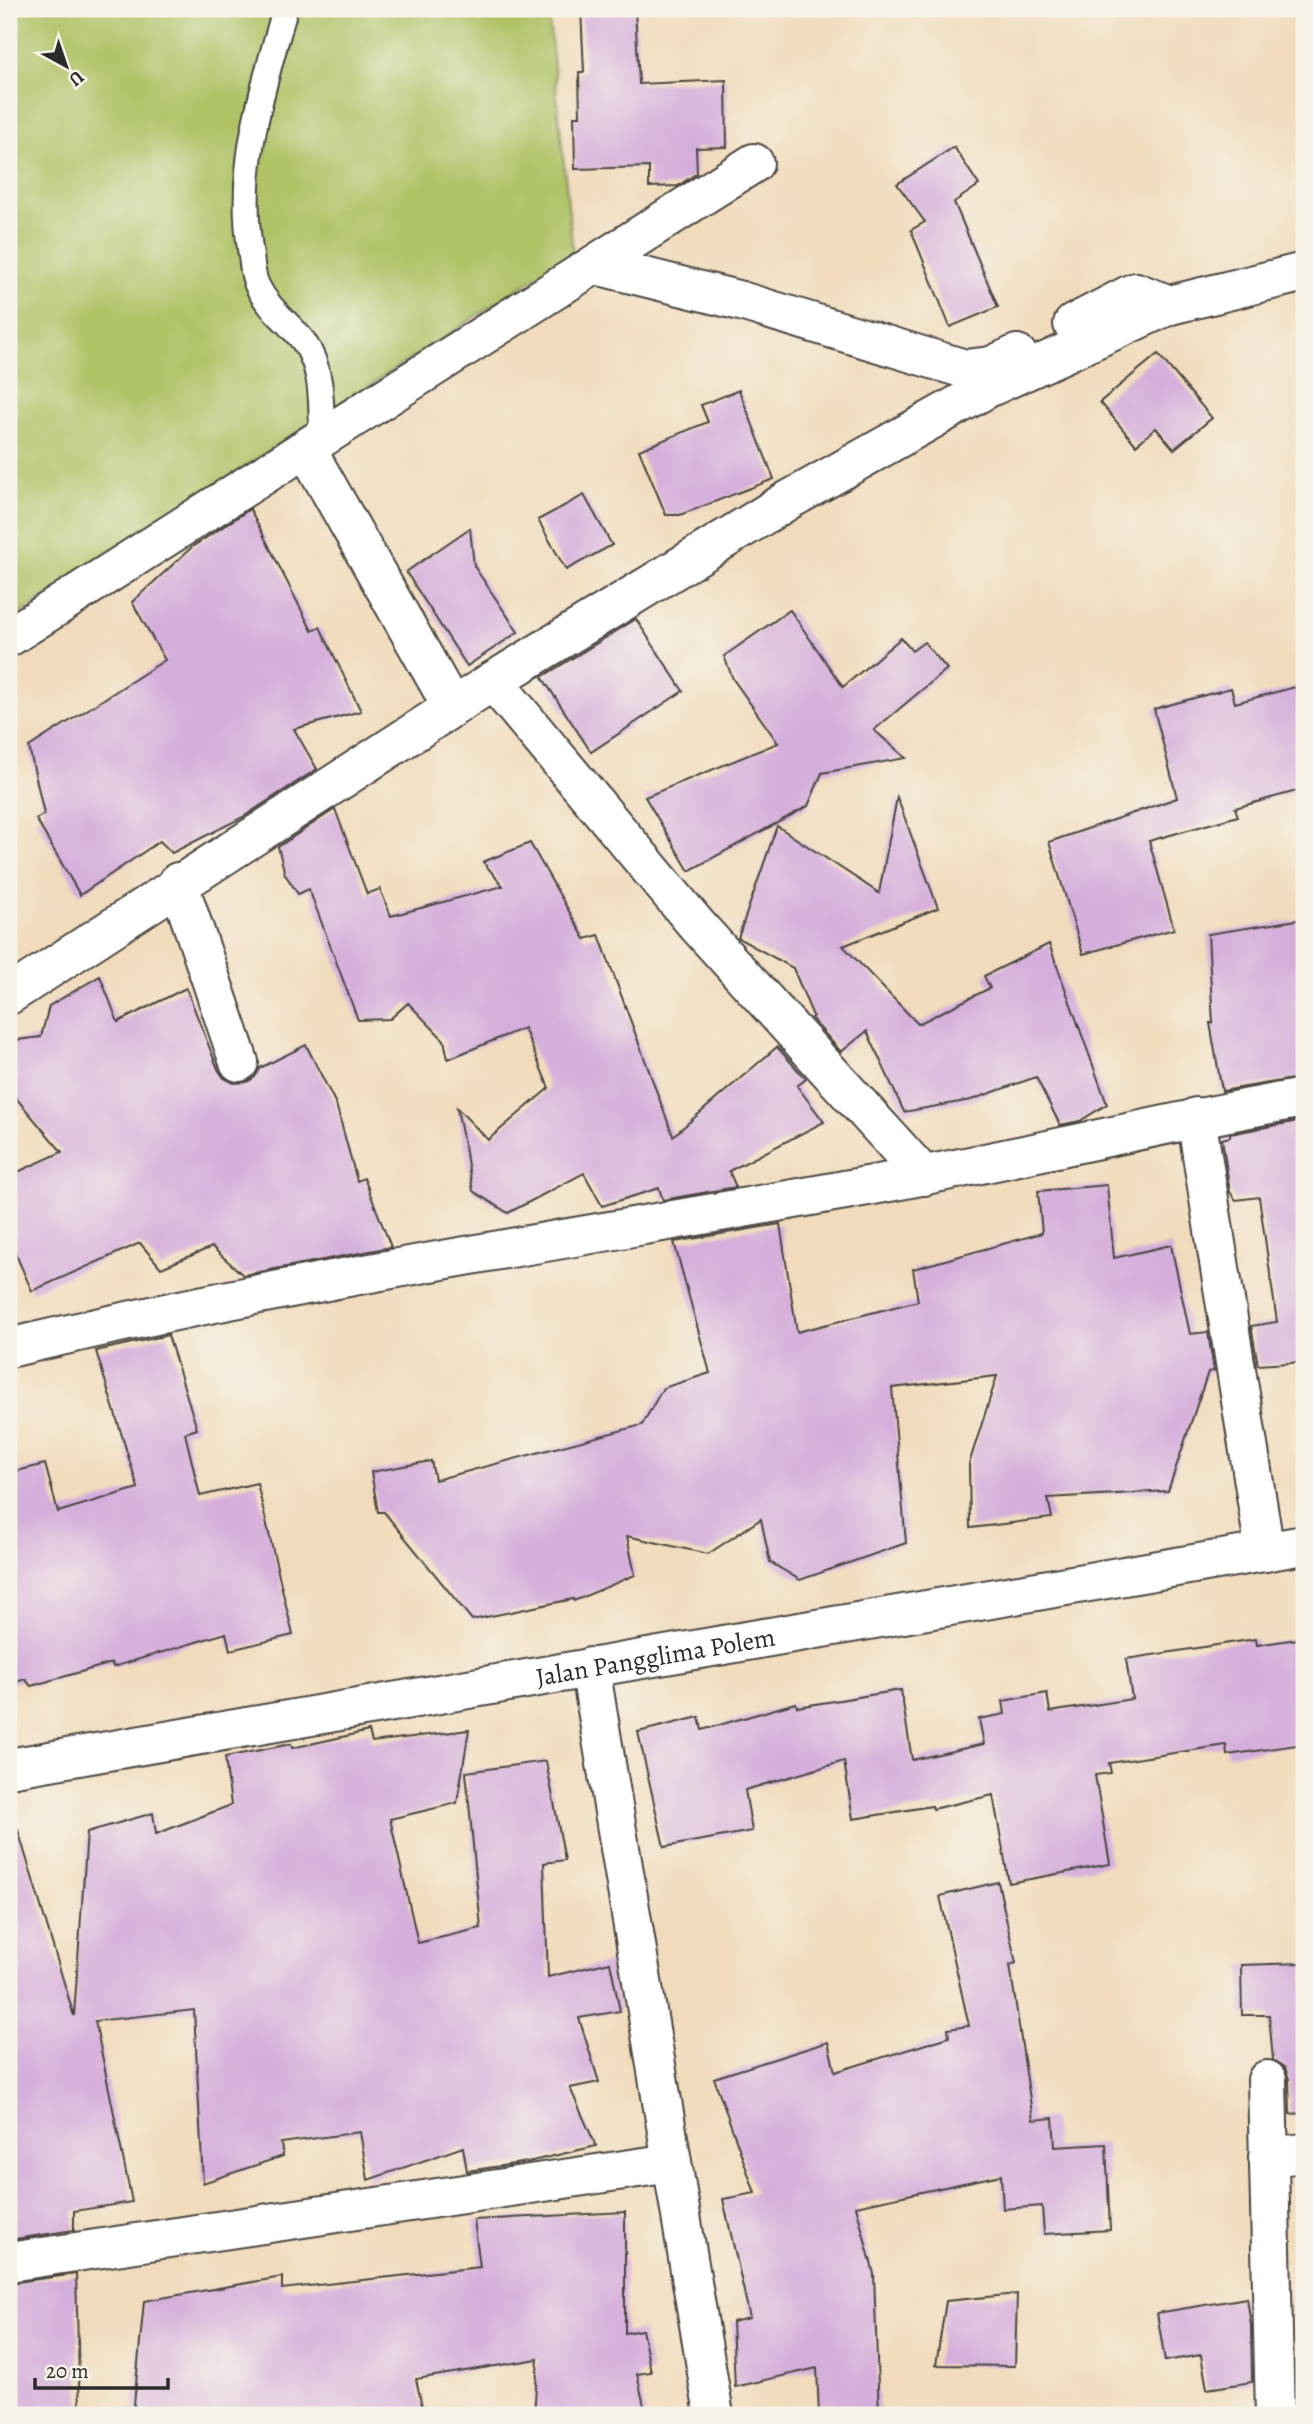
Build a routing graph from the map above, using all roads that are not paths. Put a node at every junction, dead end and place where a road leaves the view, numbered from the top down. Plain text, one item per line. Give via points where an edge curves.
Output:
1 (285, 9) edge
2 (754, 163) dead end
3 (596, 265) junction
4 (1301, 279) edge
5 (1170, 305) junction
6 (314, 445) junction
7 (9, 637) edge
8 (493, 681) junction
9 (452, 707) junction
10 (178, 882) junction
11 (9, 995) edge
12 (239, 1062) dead end
13 (1304, 1098) edge
14 (1196, 1117) junction
15 (925, 1176) junction
16 (9, 1348) edge
17 (1304, 1545) edge
18 (1265, 1552) junction
19 (590, 1667) junction
20 (9, 1768) edge
21 (1267, 2080) dead end
22 (1286, 2155) edge
23 (671, 2163) junction
24 (9, 2262) edge
25 (714, 2415) edge
26 (1275, 2415) edge

1 - 6 lane via 247,158 245,219 255,283 315,360 320,383
2 - 3 street
3 - 5 street via 741,301 965,369 990,366 1026,351 1130,293
3 - 6 street
4 - 5 street
5 - 8 street via 988,387 788,501
6 - 7 street
6 - 9 street
8 - 9 street
8 - 15 street via 696,924
9 - 10 street
10 - 11 street
10 - 12 street
13 - 14 street
14 - 15 street
14 - 18 street
15 - 16 street via 143,1315
17 - 18 street, Jalan Pangglima Polem
18 - 19 street, Jalan Pangglima Polem
19 - 20 street, Jalan Pangglima Polem
19 - 23 street
21 - 22 street
22 - 26 street
23 - 24 street
23 - 25 street

